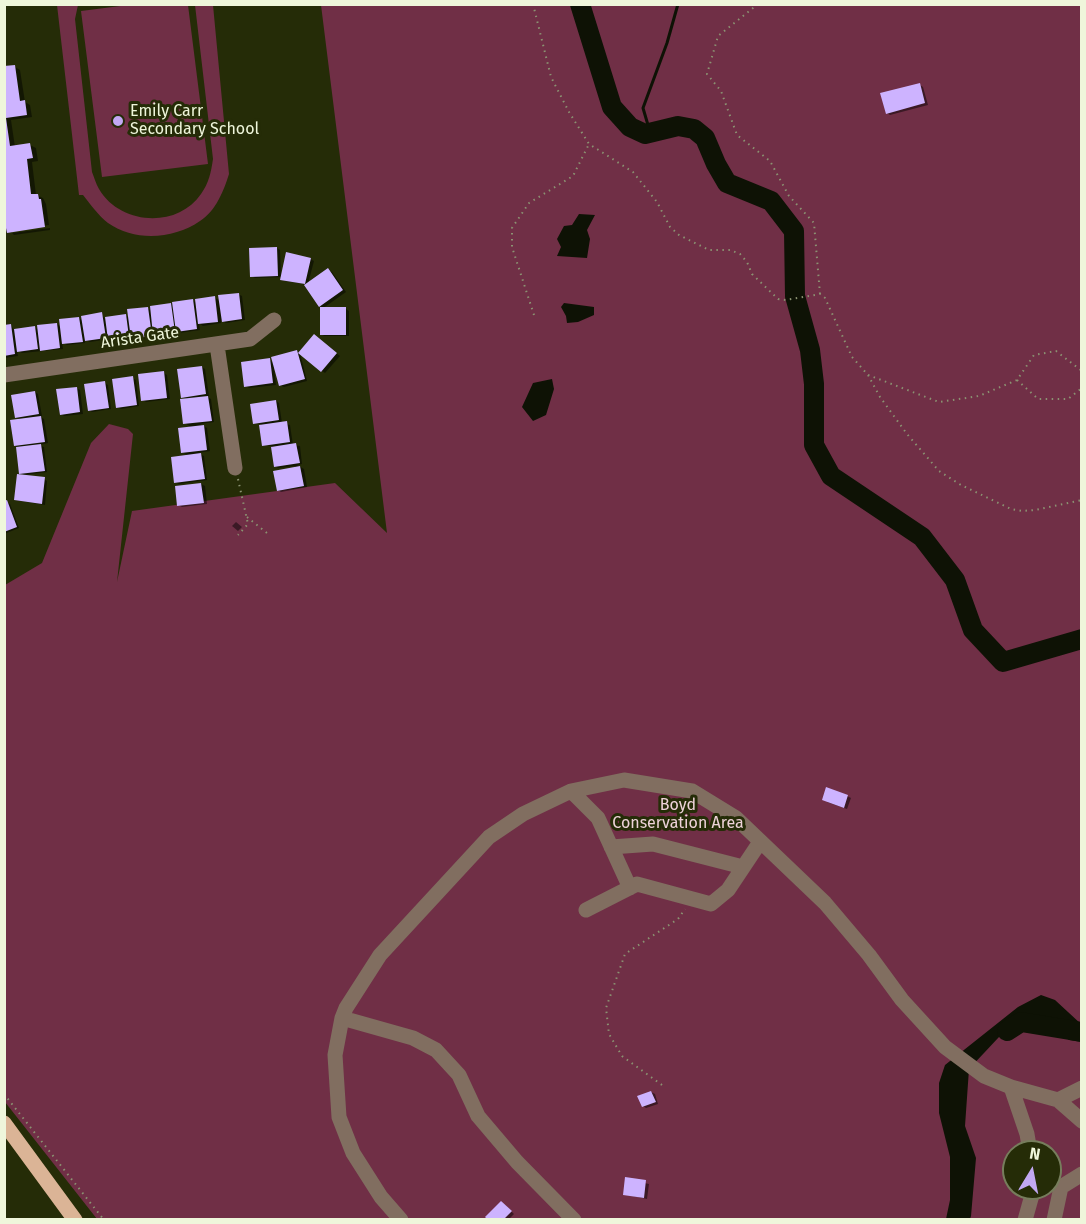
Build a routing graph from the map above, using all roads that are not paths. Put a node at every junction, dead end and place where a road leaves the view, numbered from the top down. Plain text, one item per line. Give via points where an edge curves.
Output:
1 (274, 320) dead end
2 (217, 345) junction
3 (4, 375) edge
4 (235, 468) road end
5 (571, 791) junction
6 (760, 842) junction
7 (611, 847) junction
8 (743, 867) junction
9 (630, 888) junction
10 (586, 910) dead end
11 (342, 1018) junction
12 (1011, 1087) junction
13 (1082, 1088) edge
14 (1058, 1100) junction
15 (1082, 1121) edge
16 (4, 1123) edge
17 (1028, 1140) edge
18 (1082, 1174) edge
19 (1062, 1183) edge
20 (1031, 1200) edge
21 (1055, 1200) edge
22 (68, 1217) edge
23 (401, 1220) edge
24 (574, 1220) edge
25 (1025, 1220) edge
26 (1054, 1220) edge

1 - 2 street, Arista Gate via 250,339
2 - 3 street, Arista Gate
2 - 4 street
5 - 6 street via 624,780 692,791 736,818
5 - 7 street via 598,818
5 - 11 street via 489,837 380,955
6 - 8 street
6 - 12 street via 825,903 945,1047 984,1076
7 - 8 street via 653,844
7 - 9 street
8 - 9 street via 728,890 711,904 637,884
9 - 10 street
11 - 23 street via 335,1055 339,1117 353,1153
11 - 24 street via 412,1038 436,1050 459,1075 478,1116
12 - 14 street
12 - 17 street
13 - 14 street
14 - 15 street
16 - 22 main road
18 - 19 street
20 - 25 street
21 - 26 street

